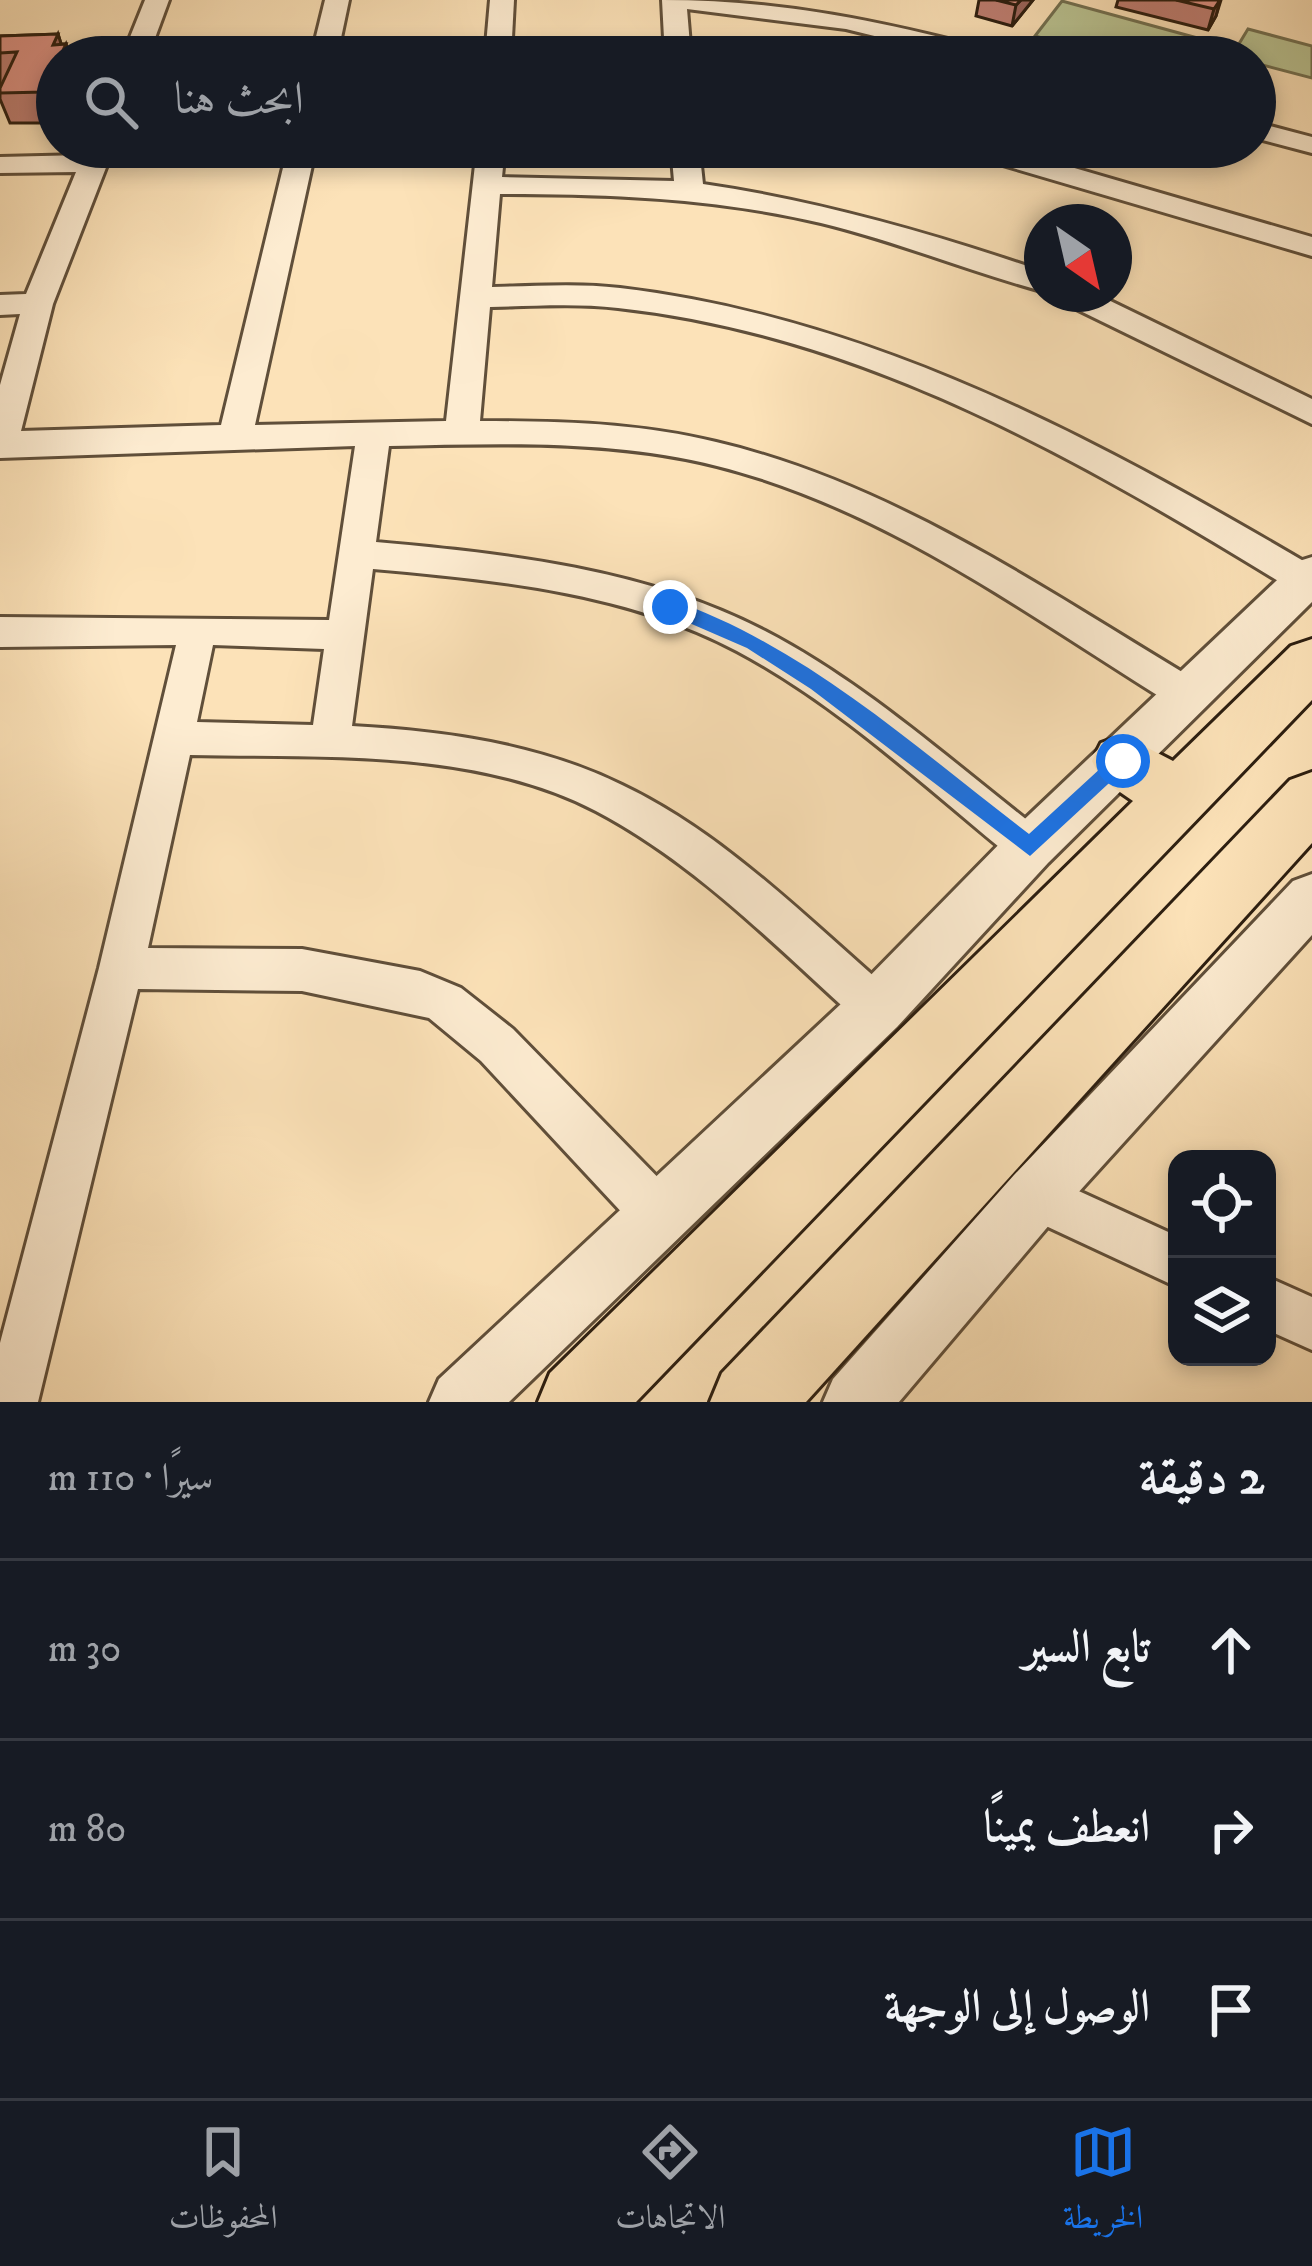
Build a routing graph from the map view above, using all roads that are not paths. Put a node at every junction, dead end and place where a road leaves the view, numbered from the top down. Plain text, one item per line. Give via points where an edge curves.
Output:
1 (158, 0) edge
2 (337, 0) edge
3 (502, 0) edge
4 (894, 0) edge
5 (729, 2) edge
6 (900, 32) junction
7 (143, 36) edge
8 (329, 36) edge
9 (499, 36) edge
10 (677, 36) edge
11 (915, 36) edge
12 (1276, 136) edge
13 (1312, 145) edge
14 (36, 161) edge
15 (0, 165) edge
16 (92, 168) edge
17 (297, 168) edge
18 (489, 168) edge
19 (687, 168) edge
20 (1043, 168) edge
21 (488, 186) junction
22 (689, 191) junction
23 (1312, 247) edge
24 (1024, 275) edge
25 (474, 297) junction
26 (38, 304) junction
27 (0, 305) edge
28 (1107, 312) edge
29 (1312, 413) edge
30 (462, 432) junction
31 (236, 434) junction
32 (374, 434) junction
33 (0, 445) edge
34 (357, 554) junction
35 (1309, 577) edge
36 (198, 630) junction
37 (0, 632) edge
38 (345, 635) junction
39 (1312, 662) edge
40 (1190, 696) junction
41 (173, 738) junction
42 (330, 743) junction
43 (1151, 780) junction
44 (1302, 827) edge
45 (1030, 847) junction
46 (1312, 898) edge
47 (121, 968) junction
48 (877, 1008) junction
49 (1035, 1196) junction
50 (658, 1214) junction
51 (1168, 1258) edge
52 (1276, 1308) edge
53 (1312, 1324) edge
54 (11, 1402) edge
55 (462, 1402) edge
56 (580, 1402) edge
57 (751, 1402) edge
58 (856, 1402) edge

1 - 7 street
2 - 8 street
3 - 9 street
4 - 6 street
5 - 6 street
5 - 10 street via 674,0
6 - 11 street
12 - 13 street
14 - 15 street
16 - 26 street
17 - 31 street
18 - 21 street
19 - 22 street
20 - 23 street
21 - 22 street
21 - 25 street
22 - 24 street via 861,225
25 - 30 street
25 - 35 street via 619,297 772,329 892,366 1041,428
26 - 27 street
26 - 33 street
28 - 29 street
30 - 32 street
30 - 40 street via 659,440 782,473 910,531
31 - 32 street
31 - 33 street
32 - 34 street
34 - 38 street
34 - 45 street via 569,579 711,622 818,683
35 - 40 street
36 - 37 street
36 - 38 street
36 - 41 street
38 - 42 street
39 - 43 main road
40 - 43 street
41 - 42 street
41 - 47 street
42 - 48 street via 517,766 610,799 707,863
43 - 45 street
43 - 56 main road
44 - 57 main road
45 - 48 street
46 - 49 street
47 - 50 street via 302,970 445,1003 497,1045
47 - 54 street
48 - 50 street
49 - 51 street
49 - 58 street
50 - 55 street
52 - 53 street

